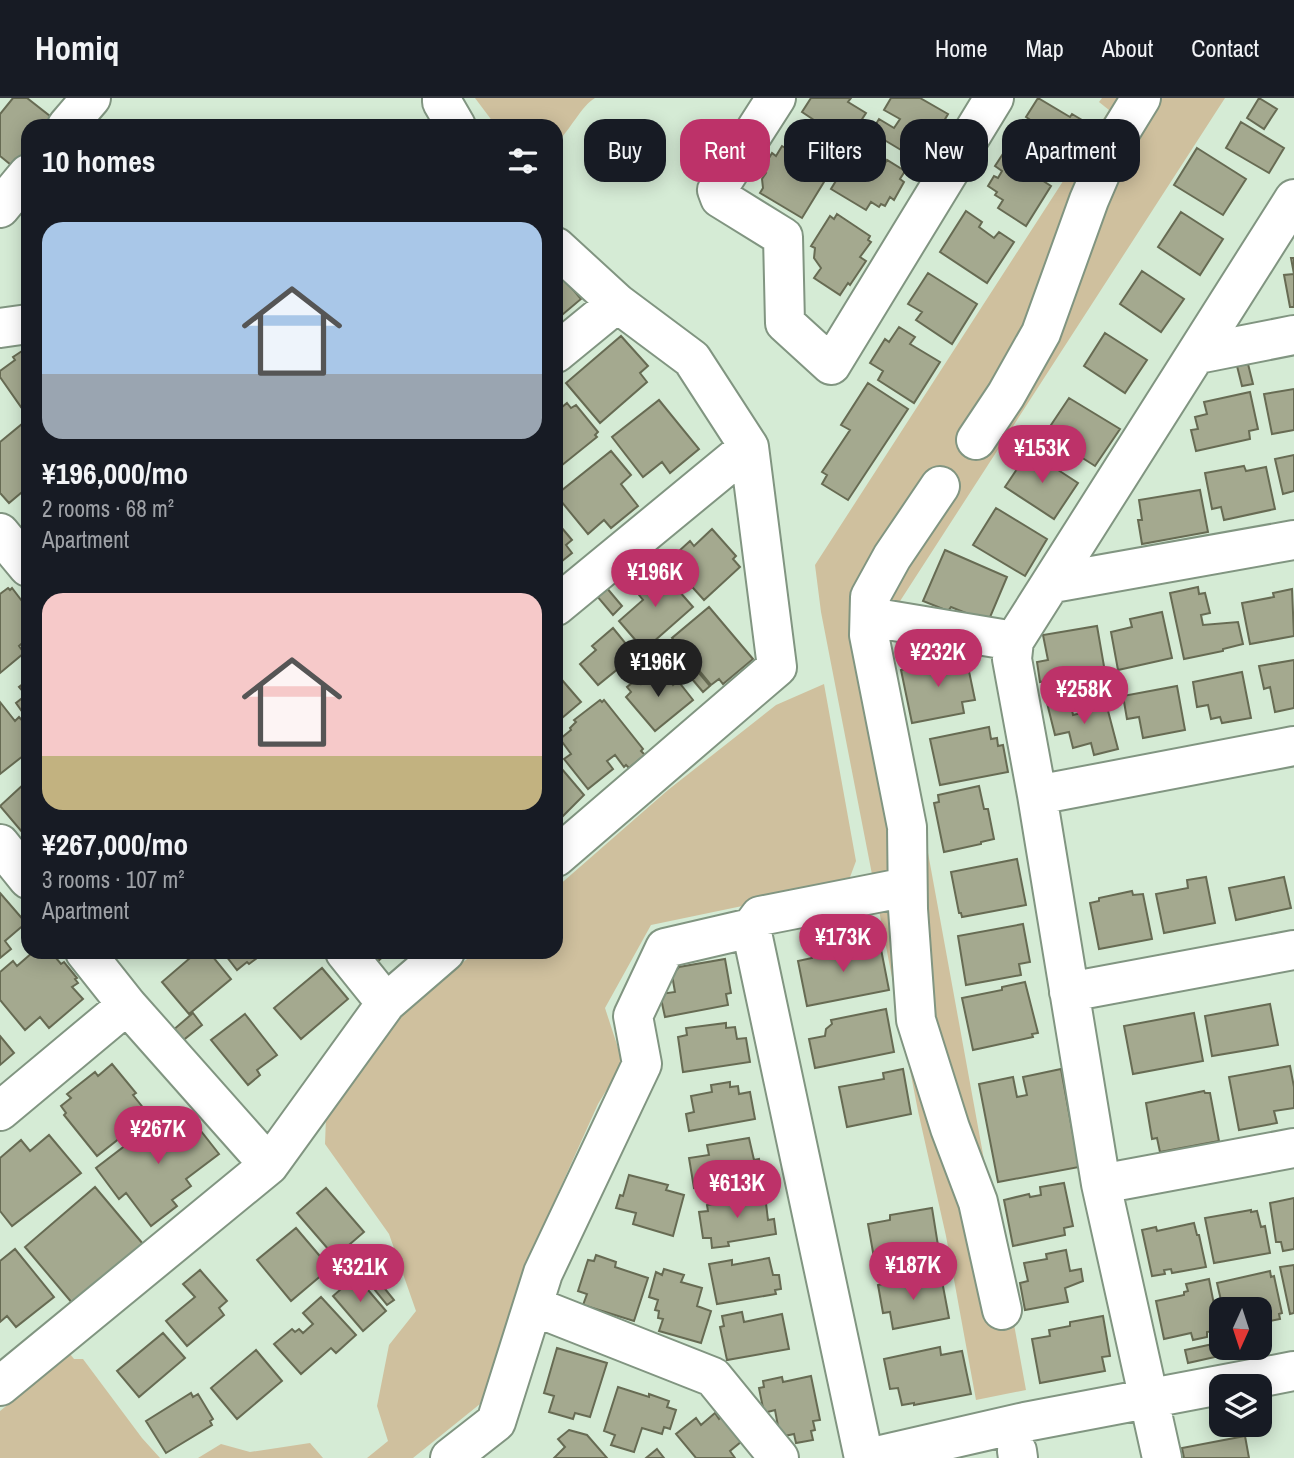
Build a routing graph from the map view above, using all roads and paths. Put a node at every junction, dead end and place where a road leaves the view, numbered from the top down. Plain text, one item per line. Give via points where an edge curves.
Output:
1 (91, 98) edge
2 (442, 98) edge
3 (776, 98) edge
4 (994, 98) edge
5 (1141, 98) edge
6 (73, 119) edge
7 (452, 119) edge
8 (21, 182) edge
9 (1294, 199) edge
10 (0, 208) edge
11 (563, 253) edge
12 (617, 303) junction
13 (21, 325) edge
14 (0, 328) edge
15 (1294, 335) edge
16 (563, 348) edge
17 (1198, 354) junction
18 (976, 440) dead end
19 (749, 447) junction
20 (940, 486) dead end
21 (1294, 540) edge
22 (1053, 583) junction
23 (563, 600) edge
24 (870, 617) junction
25 (1014, 641) junction
26 (1294, 746) edge
27 (1037, 795) junction
28 (0, 844) edge
29 (563, 851) edge
30 (21, 870) edge
31 (907, 887) junction
32 (751, 928) junction
33 (1294, 950) edge
34 (90, 959) edge
35 (351, 959) edge
36 (437, 959) edge
37 (1069, 992) junction
38 (386, 1003) junction
39 (127, 1006) junction
40 (0, 1111) edge
41 (1294, 1148) edge
42 (269, 1165) junction
43 (1101, 1185) junction
44 (533, 1306) junction
45 (1002, 1310) dead end
46 (1294, 1371) edge
47 (0, 1386) edge
48 (1147, 1398) junction
49 (450, 1458) edge
50 (779, 1458) edge
51 (866, 1458) edge
52 (1162, 1458) edge

1 - 6 street
2 - 7 street
3 - 4 street via 717,190 720,198 783,237 785,323 831,365
5 - 18 street via 1114,142 1089,200 1041,332
8 - 10 street
9 - 17 street
11 - 12 street
12 - 16 street
12 - 19 street via 692,359
13 - 14 street
15 - 17 street
17 - 22 street
19 - 23 street
19 - 29 street via 777,667
20 - 24 street via 870,597
21 - 22 street
22 - 25 street
24 - 25 street
24 - 31 street via 869,635 907,827
25 - 27 street via 1012,659
26 - 27 street
27 - 37 street
28 - 30 street
31 - 32 street via 760,916
31 - 45 street via 916,1020 978,1202
32 - 44 street via 665,948 633,1016 642,1064 543,1273
32 - 51 street
33 - 37 street
34 - 39 street
35 - 38 street
36 - 38 street
37 - 43 street
38 - 42 street
39 - 40 street
39 - 42 street
41 - 43 street
42 - 47 street
43 - 48 street
44 - 49 street via 496,1422
44 - 50 street via 713,1377
46 - 48 street
48 - 51 street
48 - 52 street

